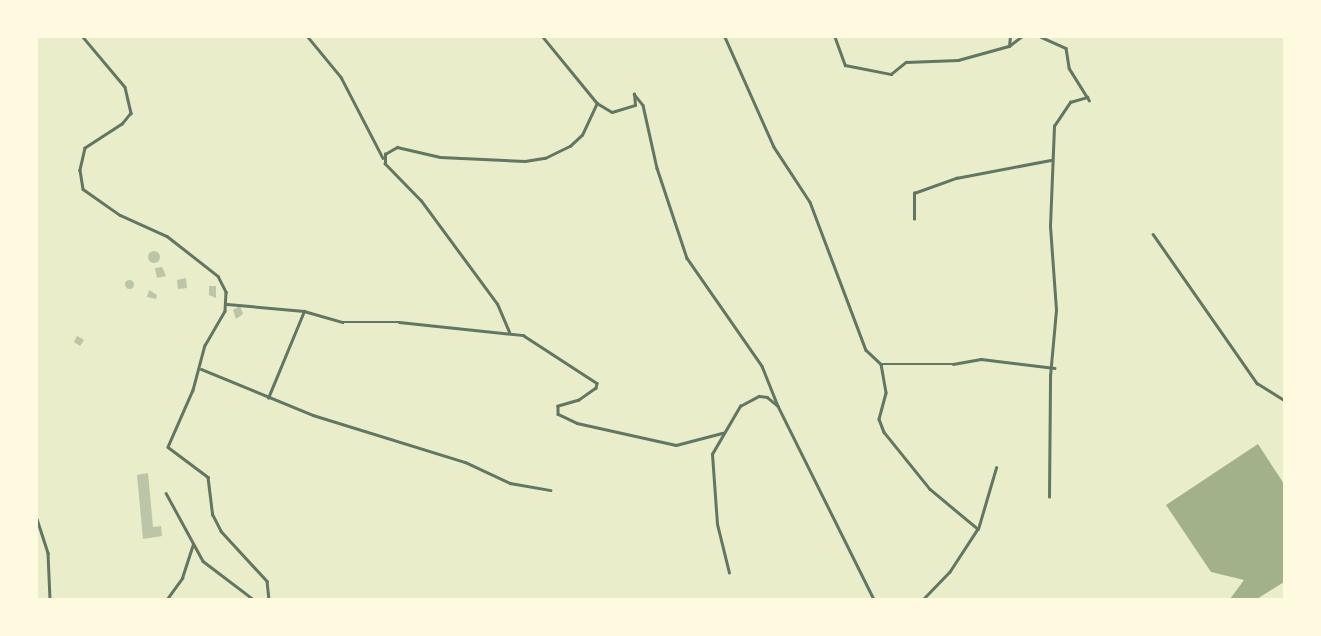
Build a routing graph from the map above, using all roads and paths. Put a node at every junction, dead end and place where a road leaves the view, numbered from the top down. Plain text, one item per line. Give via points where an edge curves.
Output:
1 (83, 37) edge
2 (308, 37) edge
3 (543, 37) edge
4 (725, 37) edge
5 (835, 37) edge
6 (1010, 37) edge
7 (1021, 37) edge
8 (1041, 37) edge
9 (1009, 46) junction
10 (597, 103) junction
11 (383, 159) junction
12 (1051, 160) junction
13 (914, 219) dead end
14 (1153, 234) dead end
15 (227, 303) junction
16 (304, 312) junction
17 (509, 332) junction
18 (881, 363) junction
19 (200, 368) junction
20 (1054, 368) junction
21 (268, 398) junction
22 (1284, 400) edge
23 (778, 406) junction
24 (722, 433) junction
25 (996, 468) dead end
26 (550, 490) dead end
27 (166, 493) dead end
28 (1049, 497) dead end
29 (37, 519) edge
30 (978, 529) junction
31 (193, 545) junction
32 (729, 573) dead end
33 (50, 599) edge
34 (167, 599) edge
35 (253, 599) edge
36 (269, 599) edge
37 (874, 599) edge
38 (924, 599) edge

1 - 15 street via 125,88 131,113 85,148 80,170 83,189 120,215 167,236 212,271 223,282
2 - 11 street via 341,77
3 - 10 street
4 - 18 street via 774,147 810,202 866,350
5 - 9 street via 845,65 891,74 906,62 958,60
6 - 9 street
7 - 9 street
8 - 12 street via 1066,48 1069,68 1088,99 1070,102 1058,118
10 - 11 street via 582,135 545,158 524,162 440,157 397,147
10 - 23 street via 612,112 635,105 634,94 643,105 657,169 687,258 762,366
11 - 17 street via 473,270 497,304
12 - 13 street via 956,178 914,193
12 - 20 street
14 - 22 street via 1257,383
15 - 16 street
15 - 19 street via 205,345
16 - 17 street via 342,322
16 - 21 street
17 - 24 street via 523,335 597,383 579,400 557,407 558,414 577,423 676,445
18 - 20 street via 953,364 981,359
18 - 30 street via 886,393 879,419 884,432 930,489
19 - 21 street
19 - 36 street via 168,447 208,477 213,515 221,531 267,580
20 - 28 street
21 - 26 street via 409,448 465,462 510,483
23 - 24 street via 767,397 746,401
23 - 37 street
24 - 32 street via 711,463 719,541
25 - 30 street
27 - 31 street
29 - 33 street via 48,553
30 - 38 street via 950,572
31 - 34 street via 182,578
31 - 35 street via 213,572

